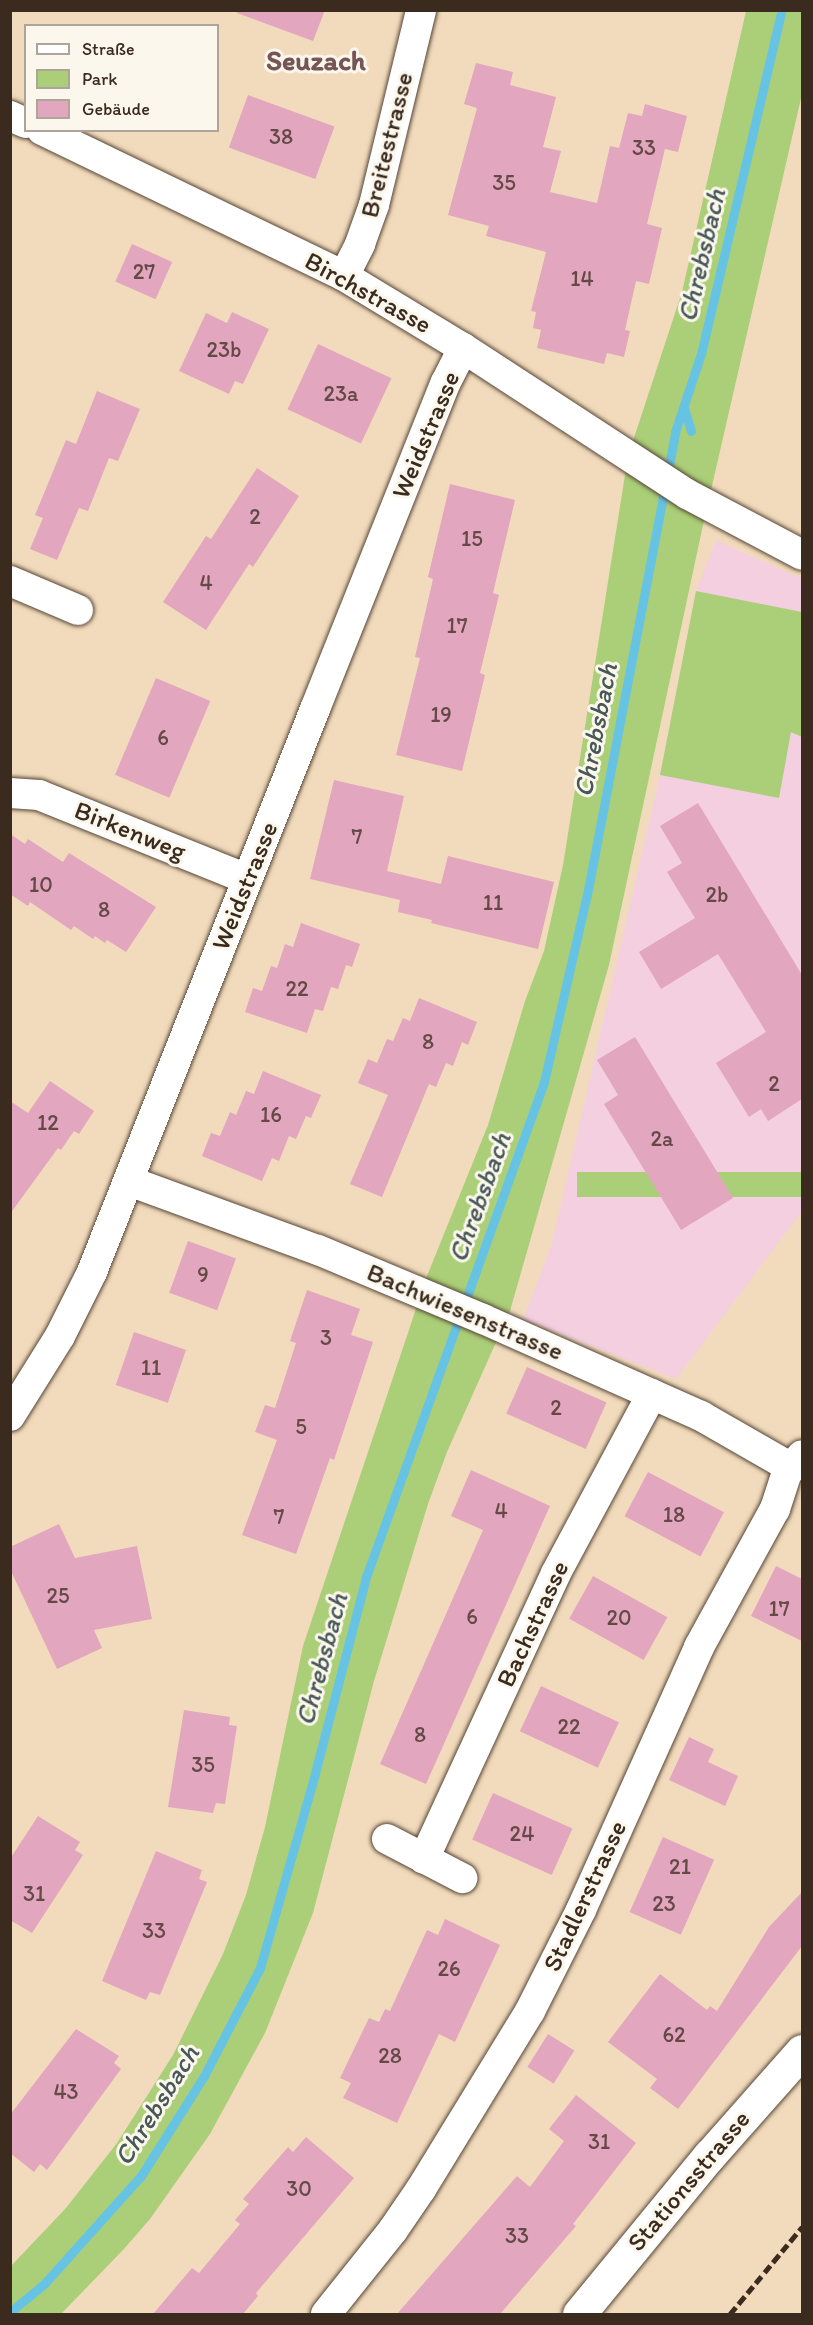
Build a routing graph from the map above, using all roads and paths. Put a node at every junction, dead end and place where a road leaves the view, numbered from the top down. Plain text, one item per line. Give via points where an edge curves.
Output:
1 (421, 10) edge
2 (10, 116) edge
3 (24, 122) edge
4 (46, 132) edge
5 (344, 276) junction
6 (463, 348) junction
7 (802, 555) edge
8 (10, 581) edge
9 (78, 610) dead end
10 (10, 794) edge
11 (247, 879) junction
12 (129, 1181) junction
13 (652, 1394) junction
14 (10, 1416) edge
15 (796, 1461) edge
16 (387, 1839) dead end
17 (424, 1859) junction
18 (462, 1878) dead end
19 (802, 2051) edge
20 (326, 2314) edge
21 (579, 2314) edge

1 - 5 street, Breitestrasse via 374,205
2 - 3 street
4 - 5 street, Birchstrasse
5 - 6 street, Birchstrasse
6 - 7 street, Birchstrasse via 687,494
6 - 11 street, Weidstrasse
8 - 9 street
10 - 11 street, Birkenweg via 39,795
11 - 12 street, Weidstrasse
12 - 13 street, Bachwiesenstrasse via 318,1250
12 - 14 street, Weidstrasse via 72,1315
13 - 15 street, Bachwiesenstrasse
13 - 17 street, Bachstrasse via 556,1573
15 - 20 street, Stadlerstrasse via 775,1509 699,1647 581,1910 530,2011 421,2189
16 - 17 street
17 - 18 street
19 - 21 main road, Stationsstrasse via 709,2156

